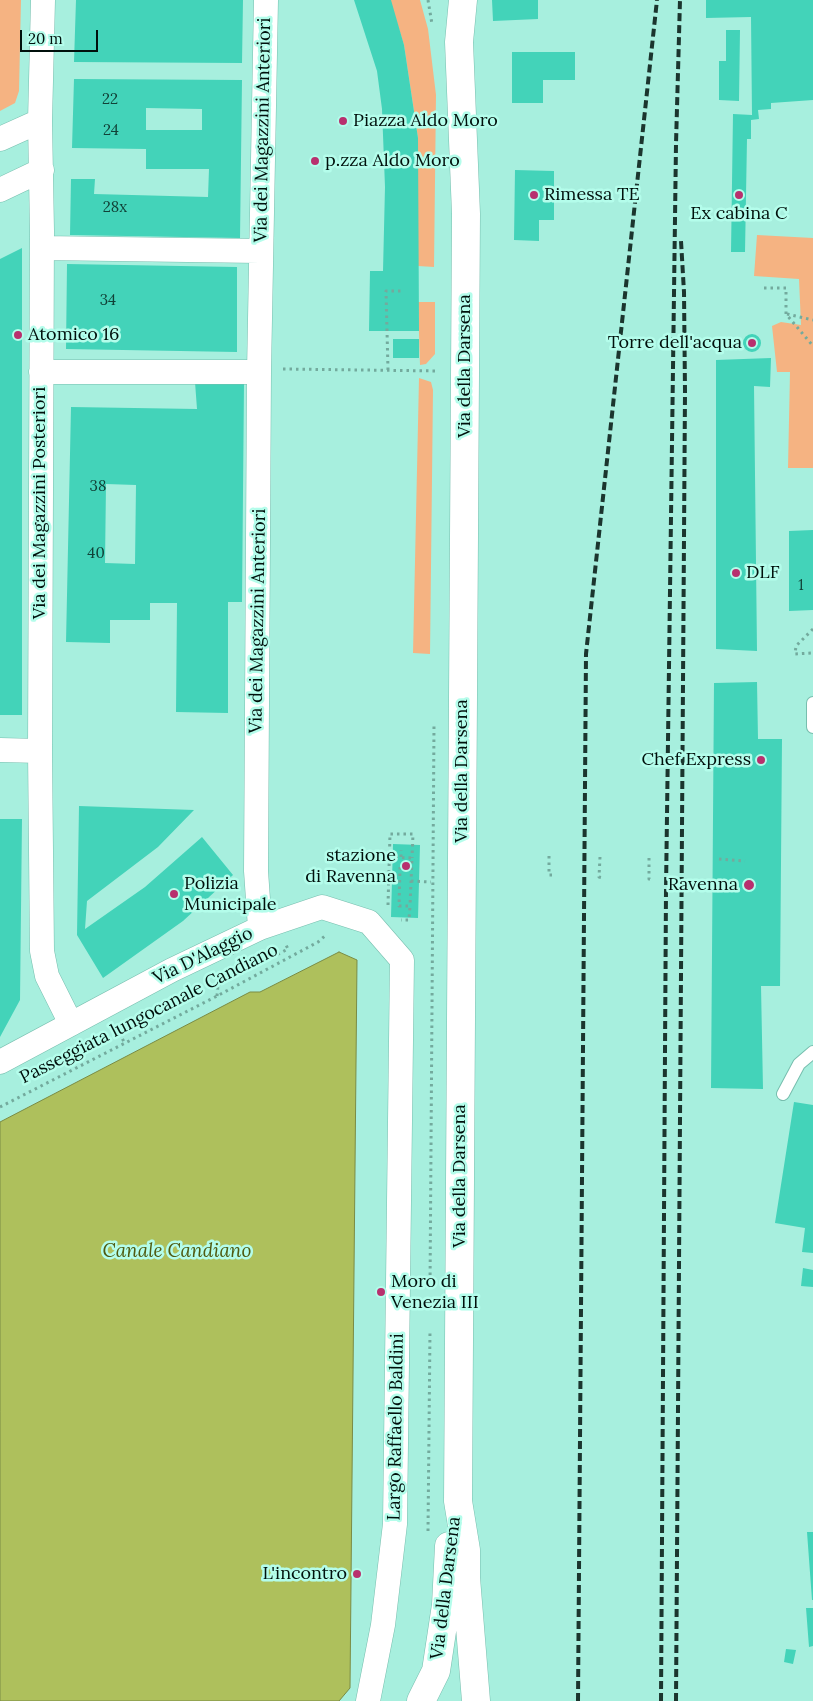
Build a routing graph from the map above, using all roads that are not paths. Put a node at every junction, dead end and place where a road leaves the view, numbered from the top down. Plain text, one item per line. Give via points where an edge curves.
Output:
1 (43, 0) edge
2 (266, 0) edge
3 (447, 0) edge
4 (463, 0) edge
5 (459, 42) junction
6 (40, 121) junction
7 (0, 139) edge
8 (42, 170) junction
9 (0, 190) edge
10 (42, 248) junction
11 (261, 257) junction
12 (41, 372) junction
13 (259, 372) junction
14 (813, 703) edge
15 (813, 727) edge
16 (0, 750) edge
17 (40, 751) junction
18 (378, 916) joint
19 (260, 928) junction
20 (66, 1014) junction
21 (813, 1052) edge
22 (0, 1062) edge
23 (783, 1094) dead end
24 (458, 1500) junction
25 (368, 1701) edge
26 (421, 1701) edge
27 (476, 1701) edge

1 - 6 street, Via dei Magazzini Posteriori
2 - 11 street, Via dei Magazzini Anteriori
3 - 5 street, Via della Darsena
4 - 5 street, Via della Darsena
5 - 24 street, Via della Darsena via 466,214
6 - 7 street
6 - 8 street, Via dei Magazzini Posteriori
8 - 9 street
8 - 10 street, Via dei Magazzini Posteriori
10 - 11 street, Via dei Magazzini Anteriori
10 - 12 street, Via dei Magazzini Posteriori
11 - 13 street, Via dei Magazzini Anteriori
12 - 13 street
12 - 17 street, Via dei Magazzini Posteriori
13 - 19 street, Via dei Magazzini Anteriori via 256,871
14 - 15 lane
16 - 17 street
17 - 20 street, Via dei Magazzini Posteriori via 42,951 47,976
18 - 19 street, Via D'Alaggio via 322,906
18 - 25 street, Largo Raffaello Baldini via 402,960 395,1524 383,1625
19 - 20 street, Via D'Alaggio via 172,970
20 - 22 street, Via D'Alaggio
21 - 23 lane via 799,1064
24 - 26 street, Via della Darsena via 450,1534 446,1605 436,1671
24 - 27 street, Via della Darsena via 466,1550

